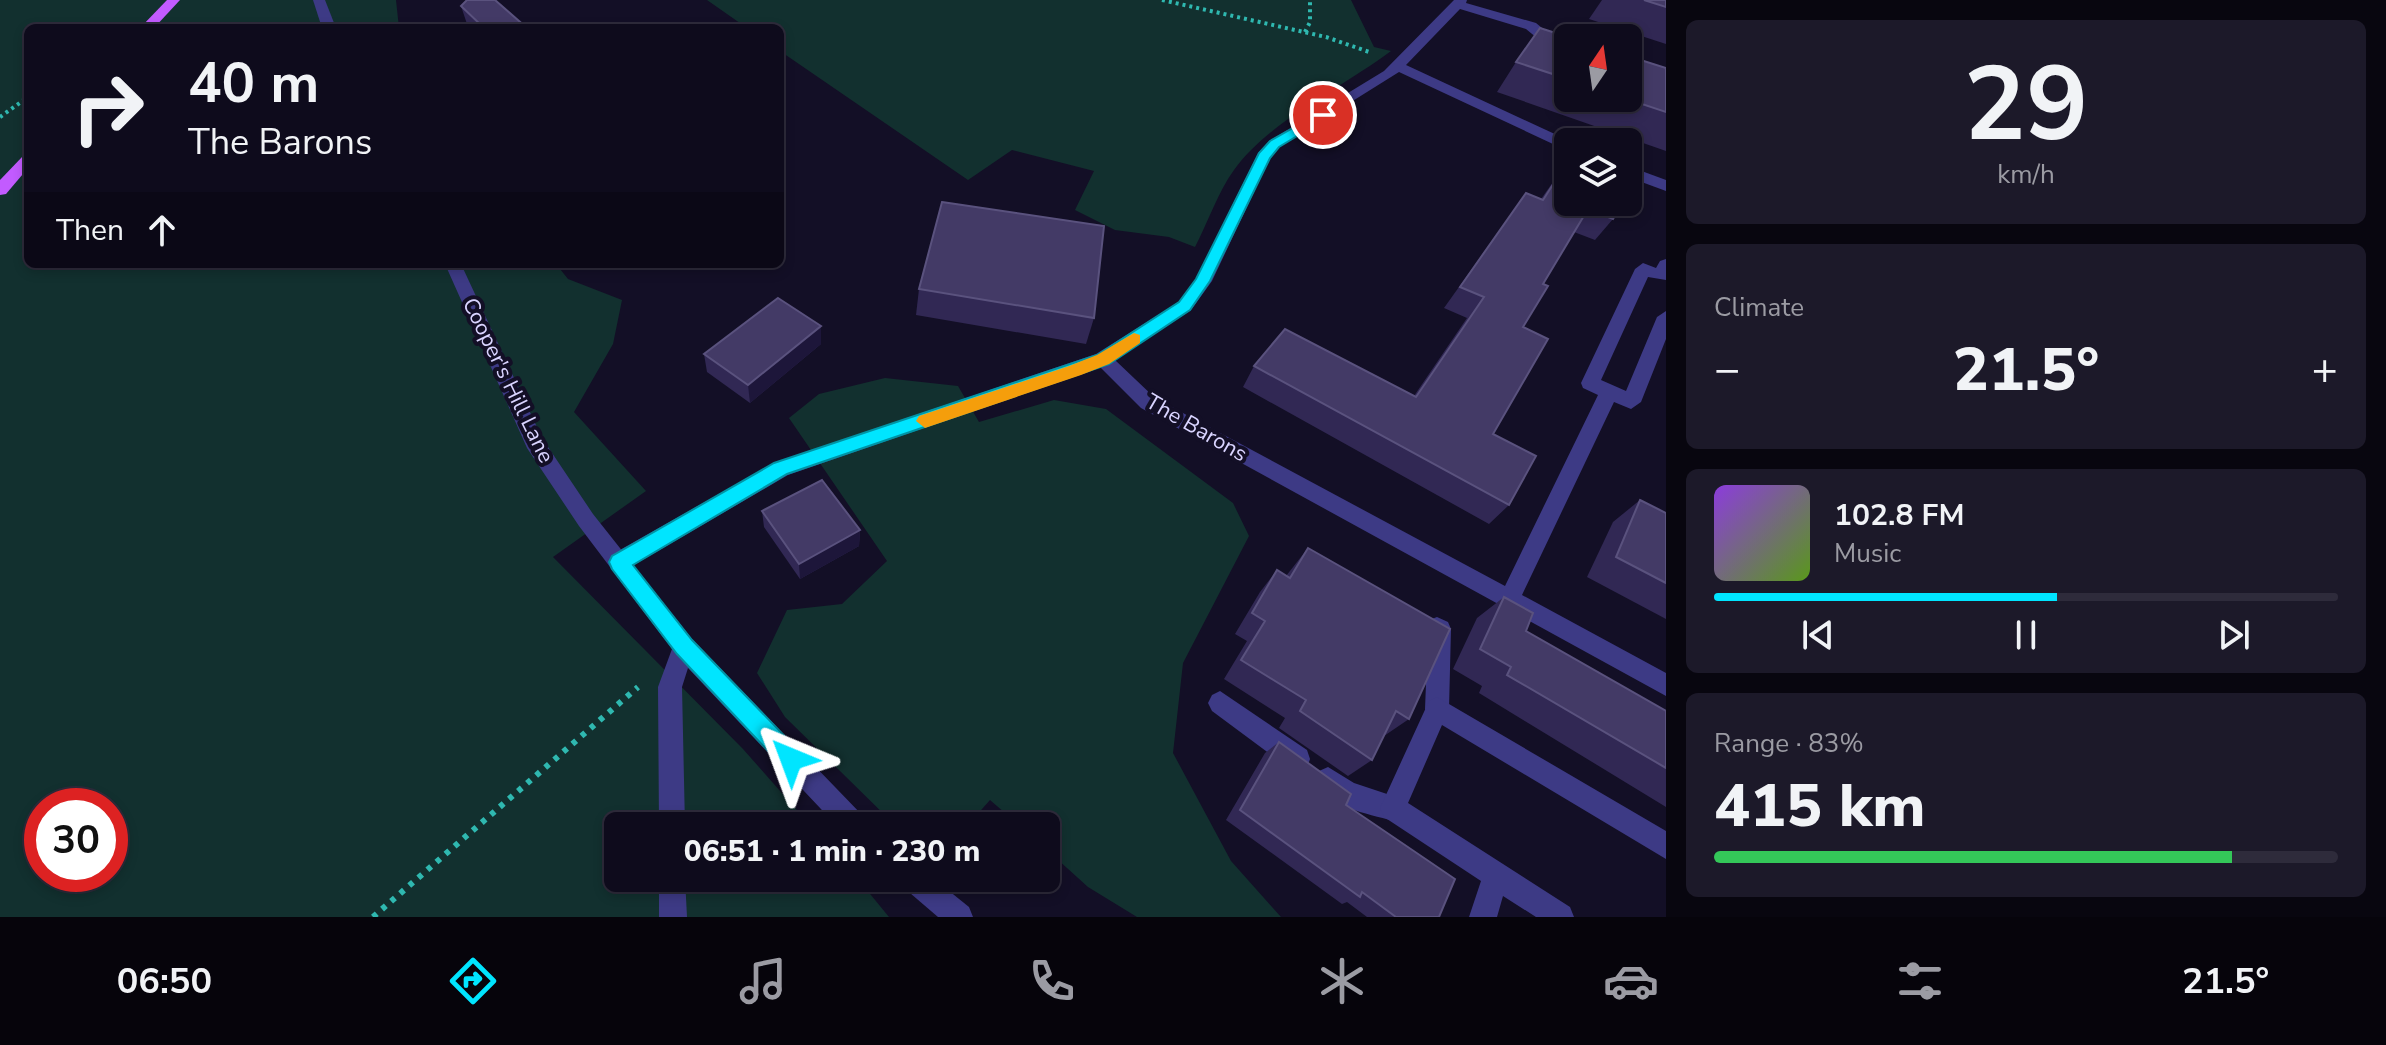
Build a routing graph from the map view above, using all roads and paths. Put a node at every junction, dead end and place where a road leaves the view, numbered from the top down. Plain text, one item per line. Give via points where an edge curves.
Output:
1 (174, 0) edge
2 (319, 0) edge
3 (1162, 0) edge
4 (1310, 0) edge
5 (1459, 2) edge
6 (151, 24) edge
7 (328, 24) edge
8 (1531, 26) junction
9 (1305, 32) junction
10 (1554, 34) edge
11 (1554, 42) edge
12 (1398, 65) junction
13 (24, 100) edge
14 (0, 117) edge
15 (1554, 139) edge
16 (24, 163) edge
17 (1642, 177) edge
18 (1666, 186) edge
19 (0, 190) edge
20 (455, 268) edge
21 (1664, 273) edge
22 (1666, 317) edge
23 (1103, 359) junction
24 (1609, 392) junction
25 (619, 562) junction
26 (1510, 598) junction
27 (1415, 615) edge
28 (684, 647) junction
29 (1666, 685) edge
30 (1220, 703) dead end
31 (1437, 709) junction
32 (1393, 808) junction
33 (672, 812) edge
34 (842, 812) edge
35 (1666, 846) edge
36 (1496, 875) junction
37 (672, 892) edge
38 (929, 892) edge
39 (373, 917) edge
40 (673, 917) edge
41 (959, 917) edge
42 (1483, 917) edge
43 (1560, 917) edge

1 - 6 main road
2 - 7 street
3 - 9 path
4 - 9 path
5 - 8 street
5 - 12 street
8 - 10 street
8 - 11 street
9 - 12 path
12 - 15 street
12 - 23 street via 1274,144 1185,306
13 - 14 path
16 - 19 main road
17 - 18 street
20 - 25 street, Cooper's Hill Lane via 534,442
21 - 24 street via 1643,269 1590,383
22 - 24 street via 1631,402
23 - 25 street via 781,469
23 - 26 street, The Barons via 1148,403
24 - 26 street
25 - 28 street, Cooper's Hill Lane
26 - 29 street, The Barons
27 - 31 street via 1440,629
28 - 33 street via 670,687
28 - 34 street, Cooper's Hill Lane
28 - 39 path
30 - 32 street via 1347,794
31 - 32 street
31 - 35 street
32 - 36 street
36 - 42 street
36 - 43 street
37 - 40 street
38 - 41 street

